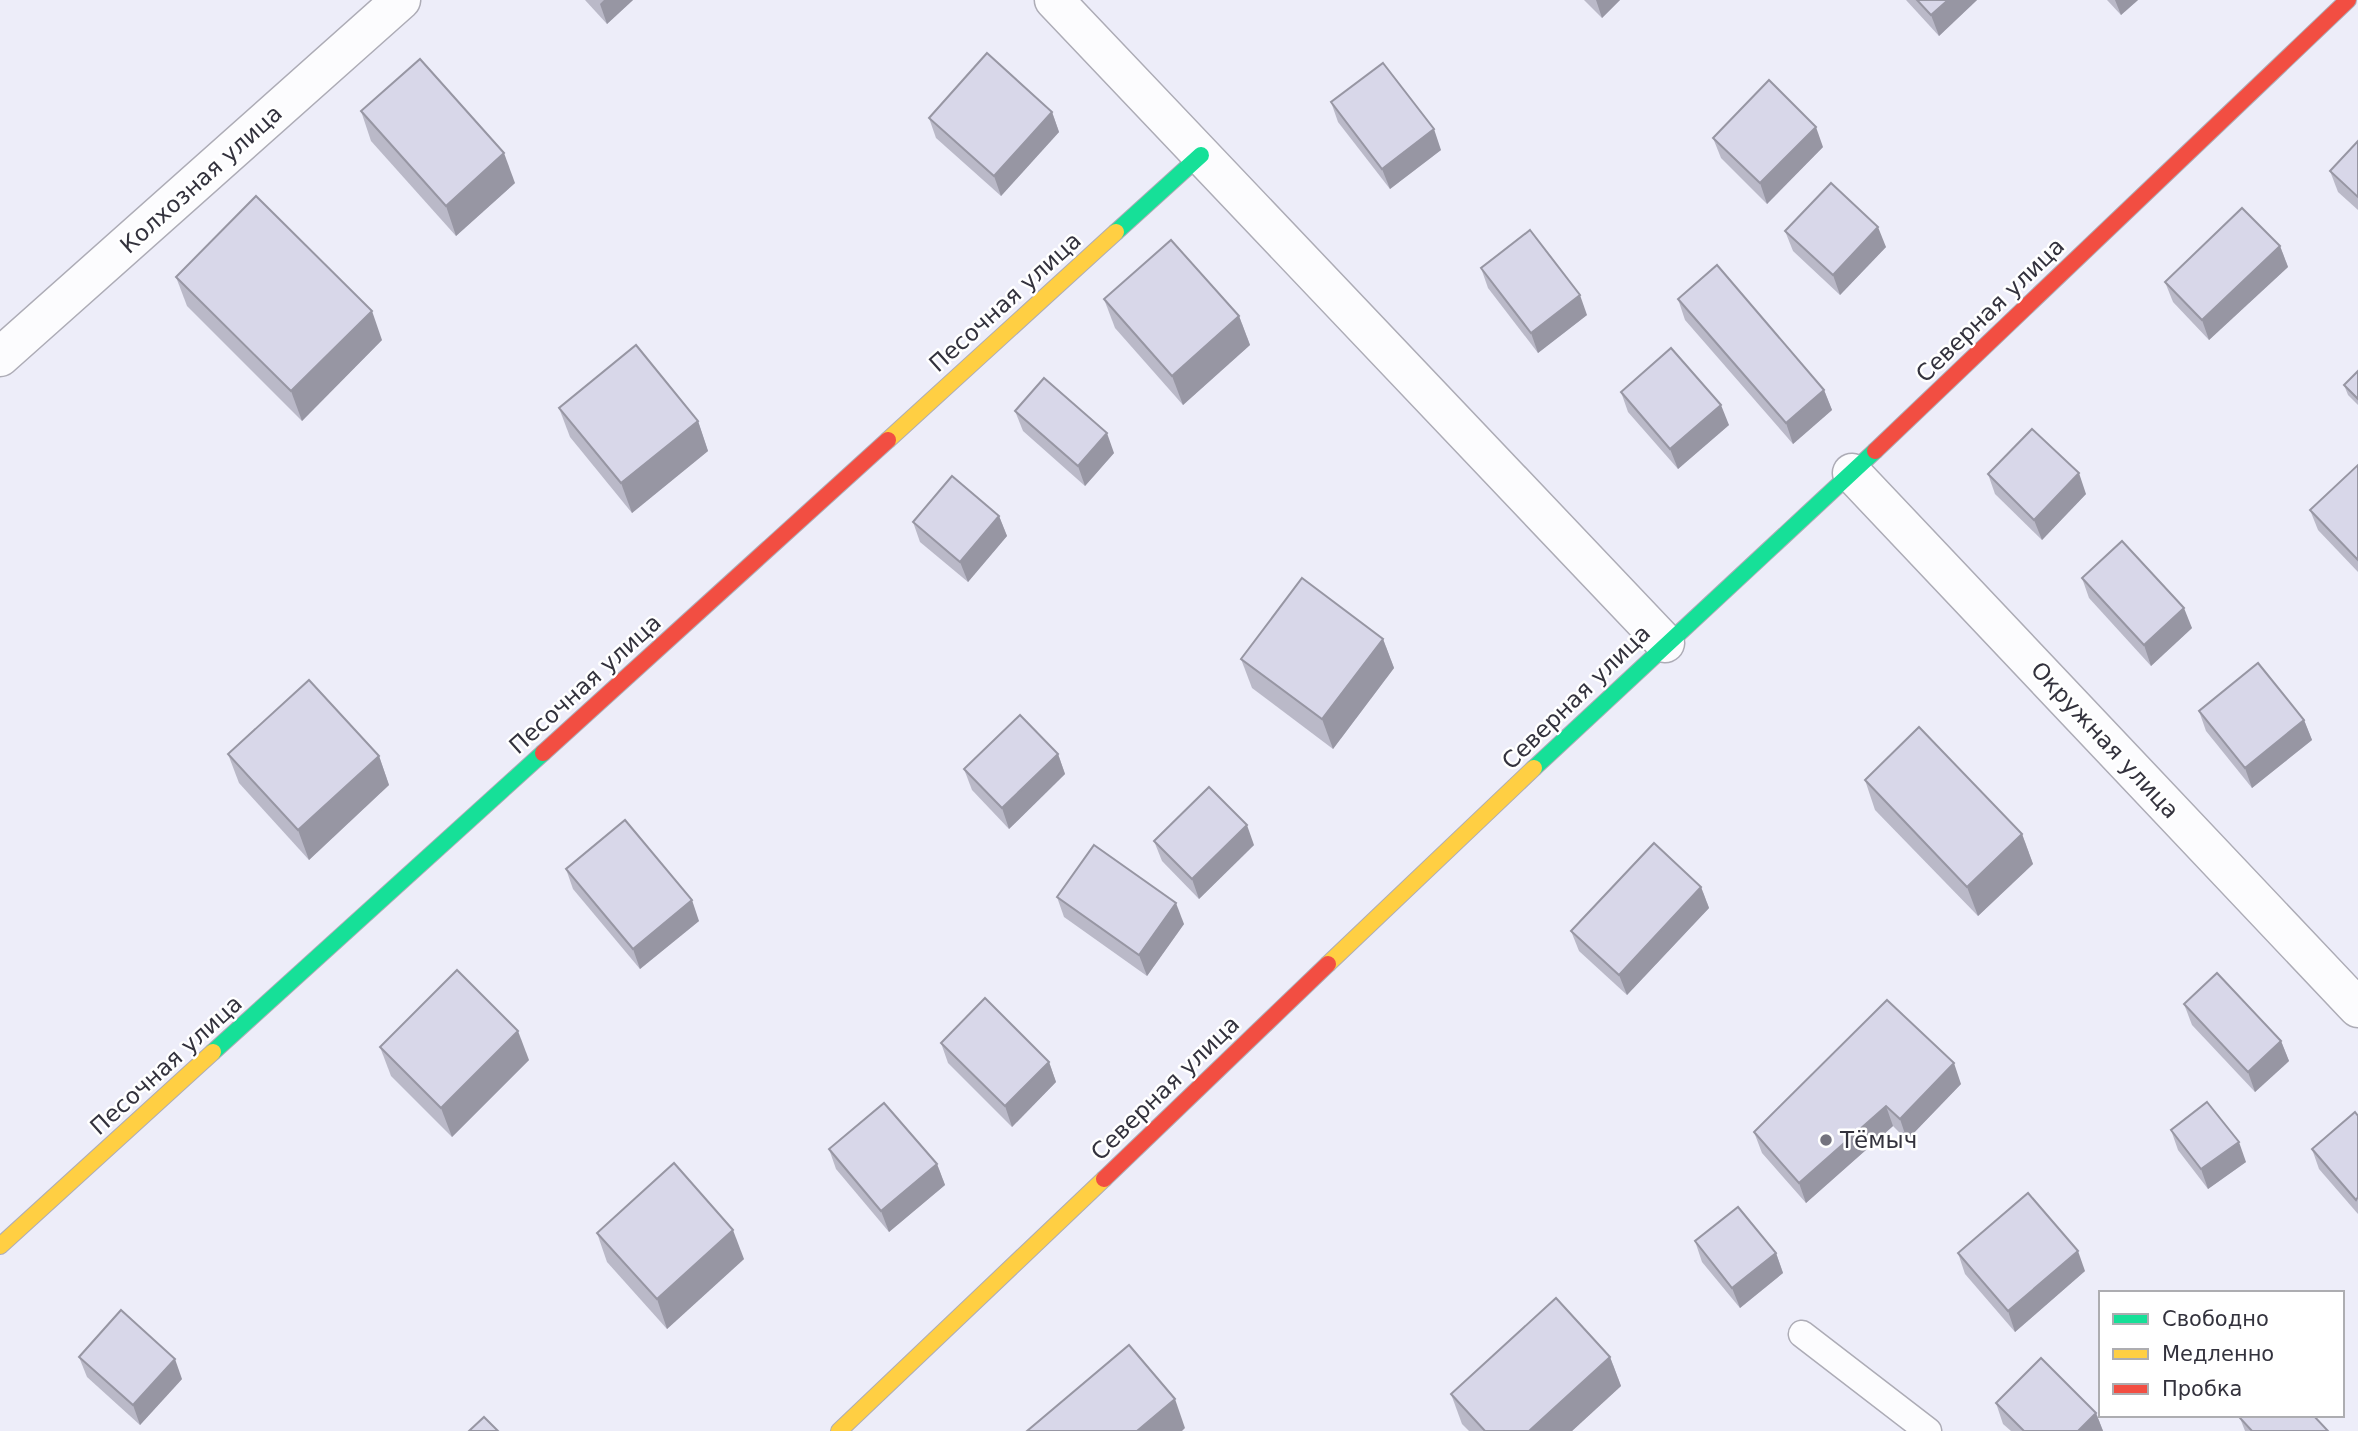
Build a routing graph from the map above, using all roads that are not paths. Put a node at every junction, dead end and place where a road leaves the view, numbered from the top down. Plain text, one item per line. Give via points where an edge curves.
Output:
1 (401, 0) edge
2 (1054, 0) edge
3 (2348, 0) edge
4 (1201, 155) junction
5 (0, 357) edge
6 (1852, 473) junction
7 (1665, 643) junction
8 (2358, 1007) edge
9 (0, 1246) edge
10 (1802, 1334) dead end
11 (839, 1431) edge
12 (1928, 1431) edge

1 - 5 street, Колхозная улица
2 - 4 street
3 - 6 street, Северная улица
4 - 7 street
4 - 9 street, Песочная улица
6 - 7 street, Северная улица
6 - 8 street, Окружная улица
7 - 11 street, Северная улица
10 - 12 lane

